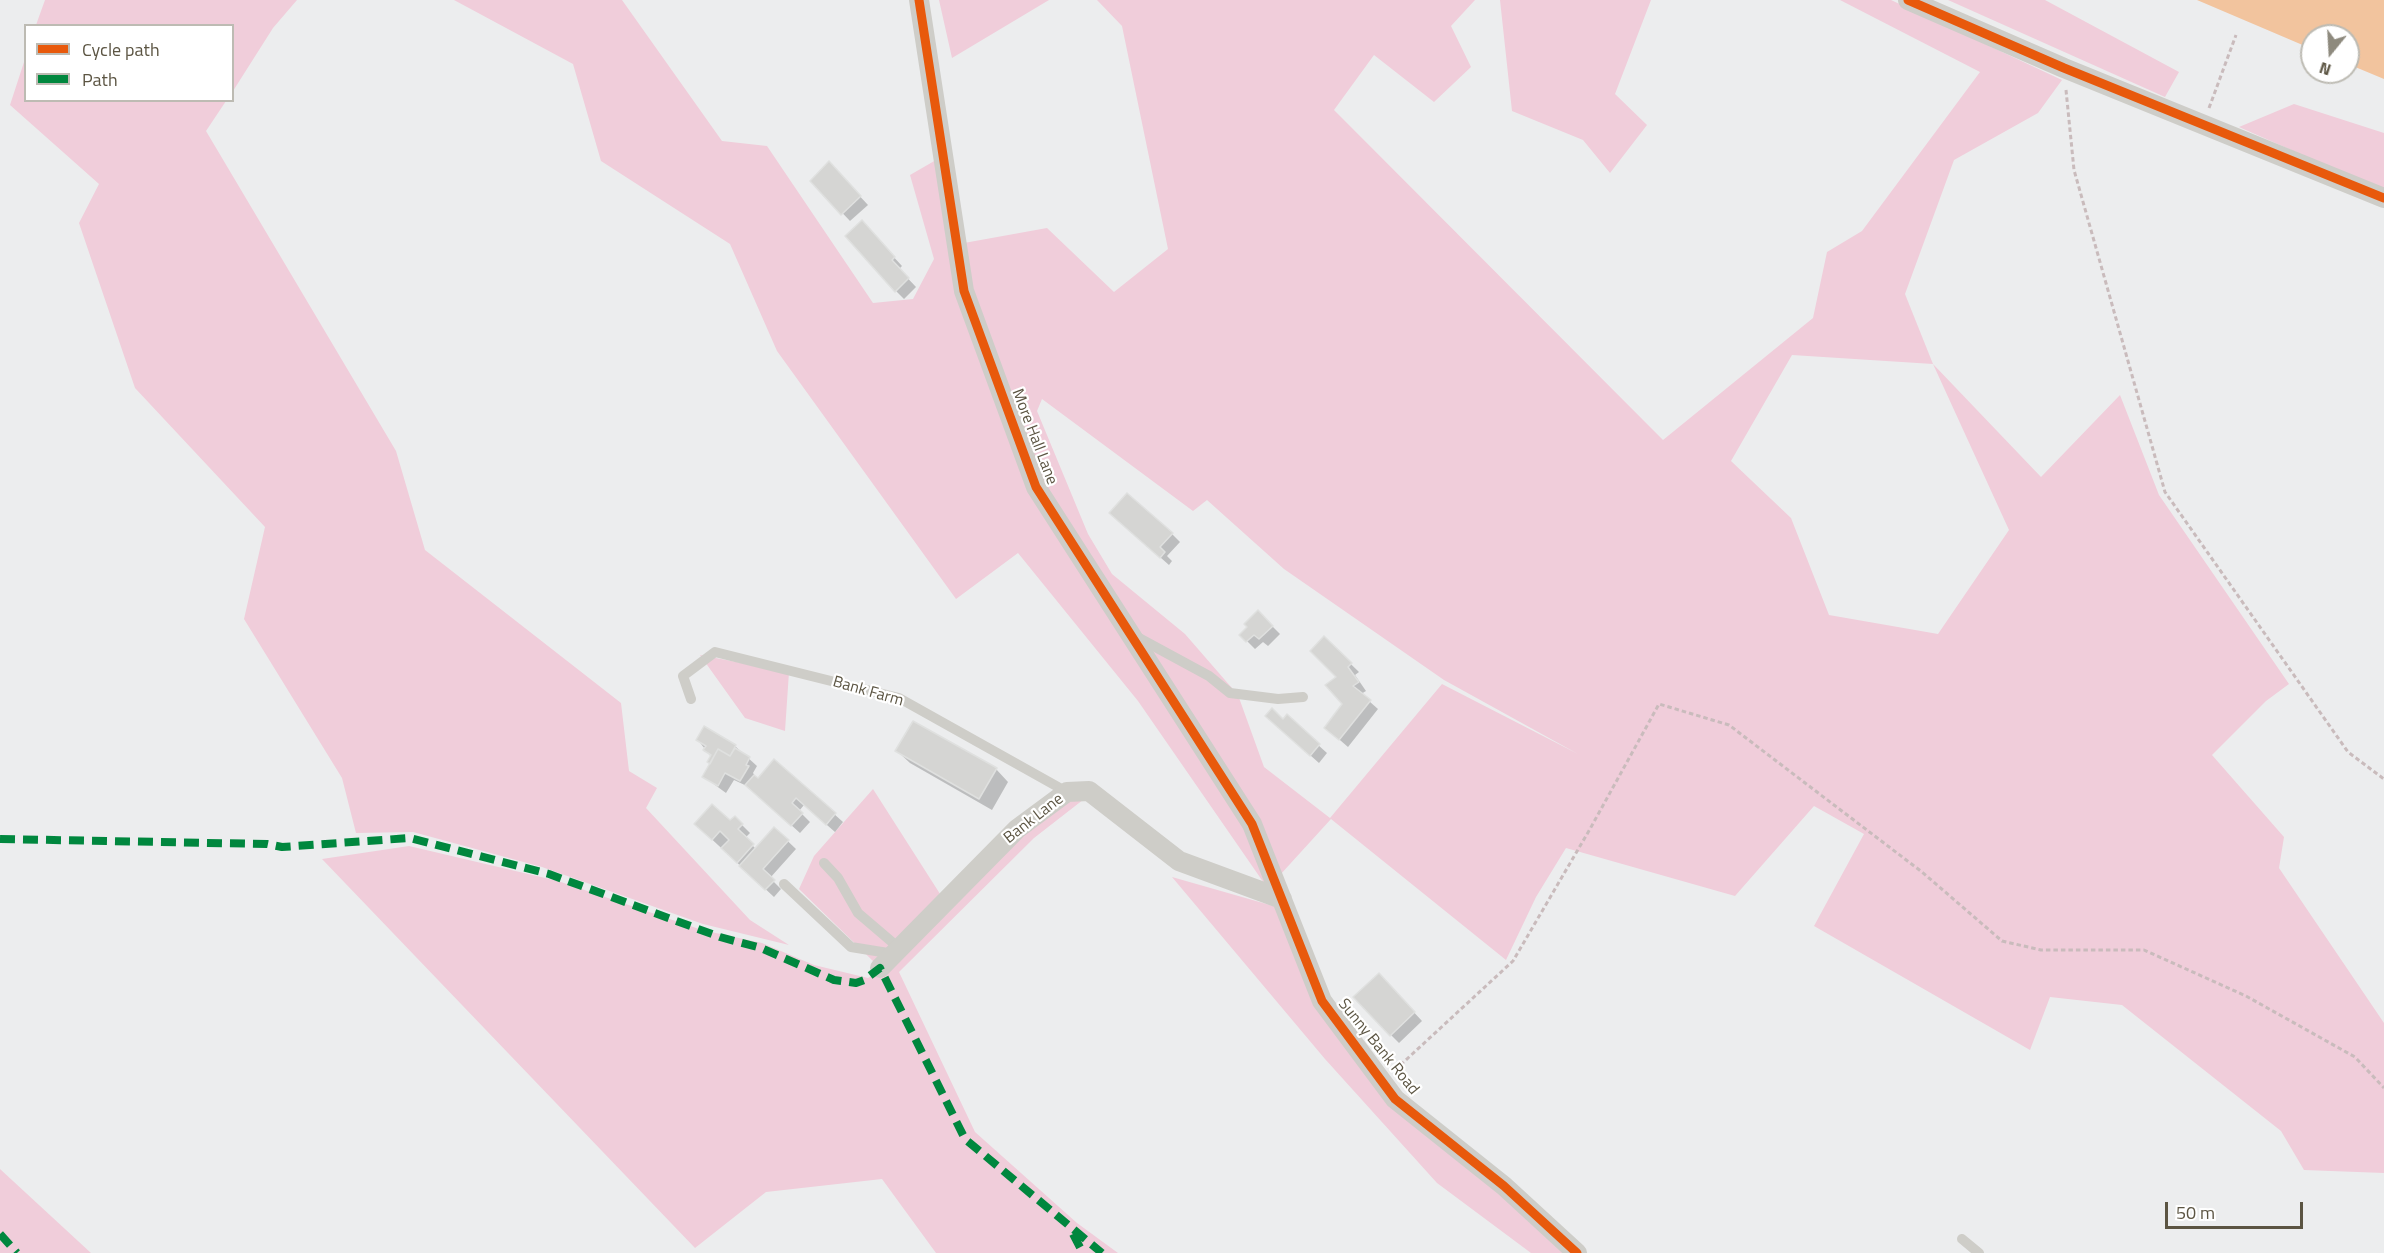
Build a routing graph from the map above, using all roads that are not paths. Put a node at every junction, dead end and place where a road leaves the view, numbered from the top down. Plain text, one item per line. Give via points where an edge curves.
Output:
1 (919, 0) edge
2 (1908, 0) edge
3 (2384, 198) edge
4 (1129, 633) junction
5 (1303, 698) dead end
6 (691, 699) dead end
7 (1067, 792) junction
8 (824, 863) dead end
9 (784, 884) dead end
10 (1282, 899) junction
11 (896, 951) junction
12 (880, 968) dead end
13 (1962, 1239) dead end
14 (1577, 1253) edge
15 (1979, 1253) edge

1 - 4 street, More Hall Lane via 964,291 1036,487
2 - 3 street
4 - 5 lane via 1209,676 1230,693
4 - 10 street, More Hall Lane via 1252,824
6 - 7 lane, Bank Farm via 683,676 715,652 899,698
7 - 10 street, Bank Lane via 1089,791 1179,861
7 - 11 street, Bank Lane via 1017,829
8 - 11 lane via 838,878 858,913
9 - 11 lane via 851,947
10 - 14 street, Sunny Bank Road via 1322,1001 1395,1099 1504,1186
11 - 12 street, Bank Lane
13 - 15 lane

